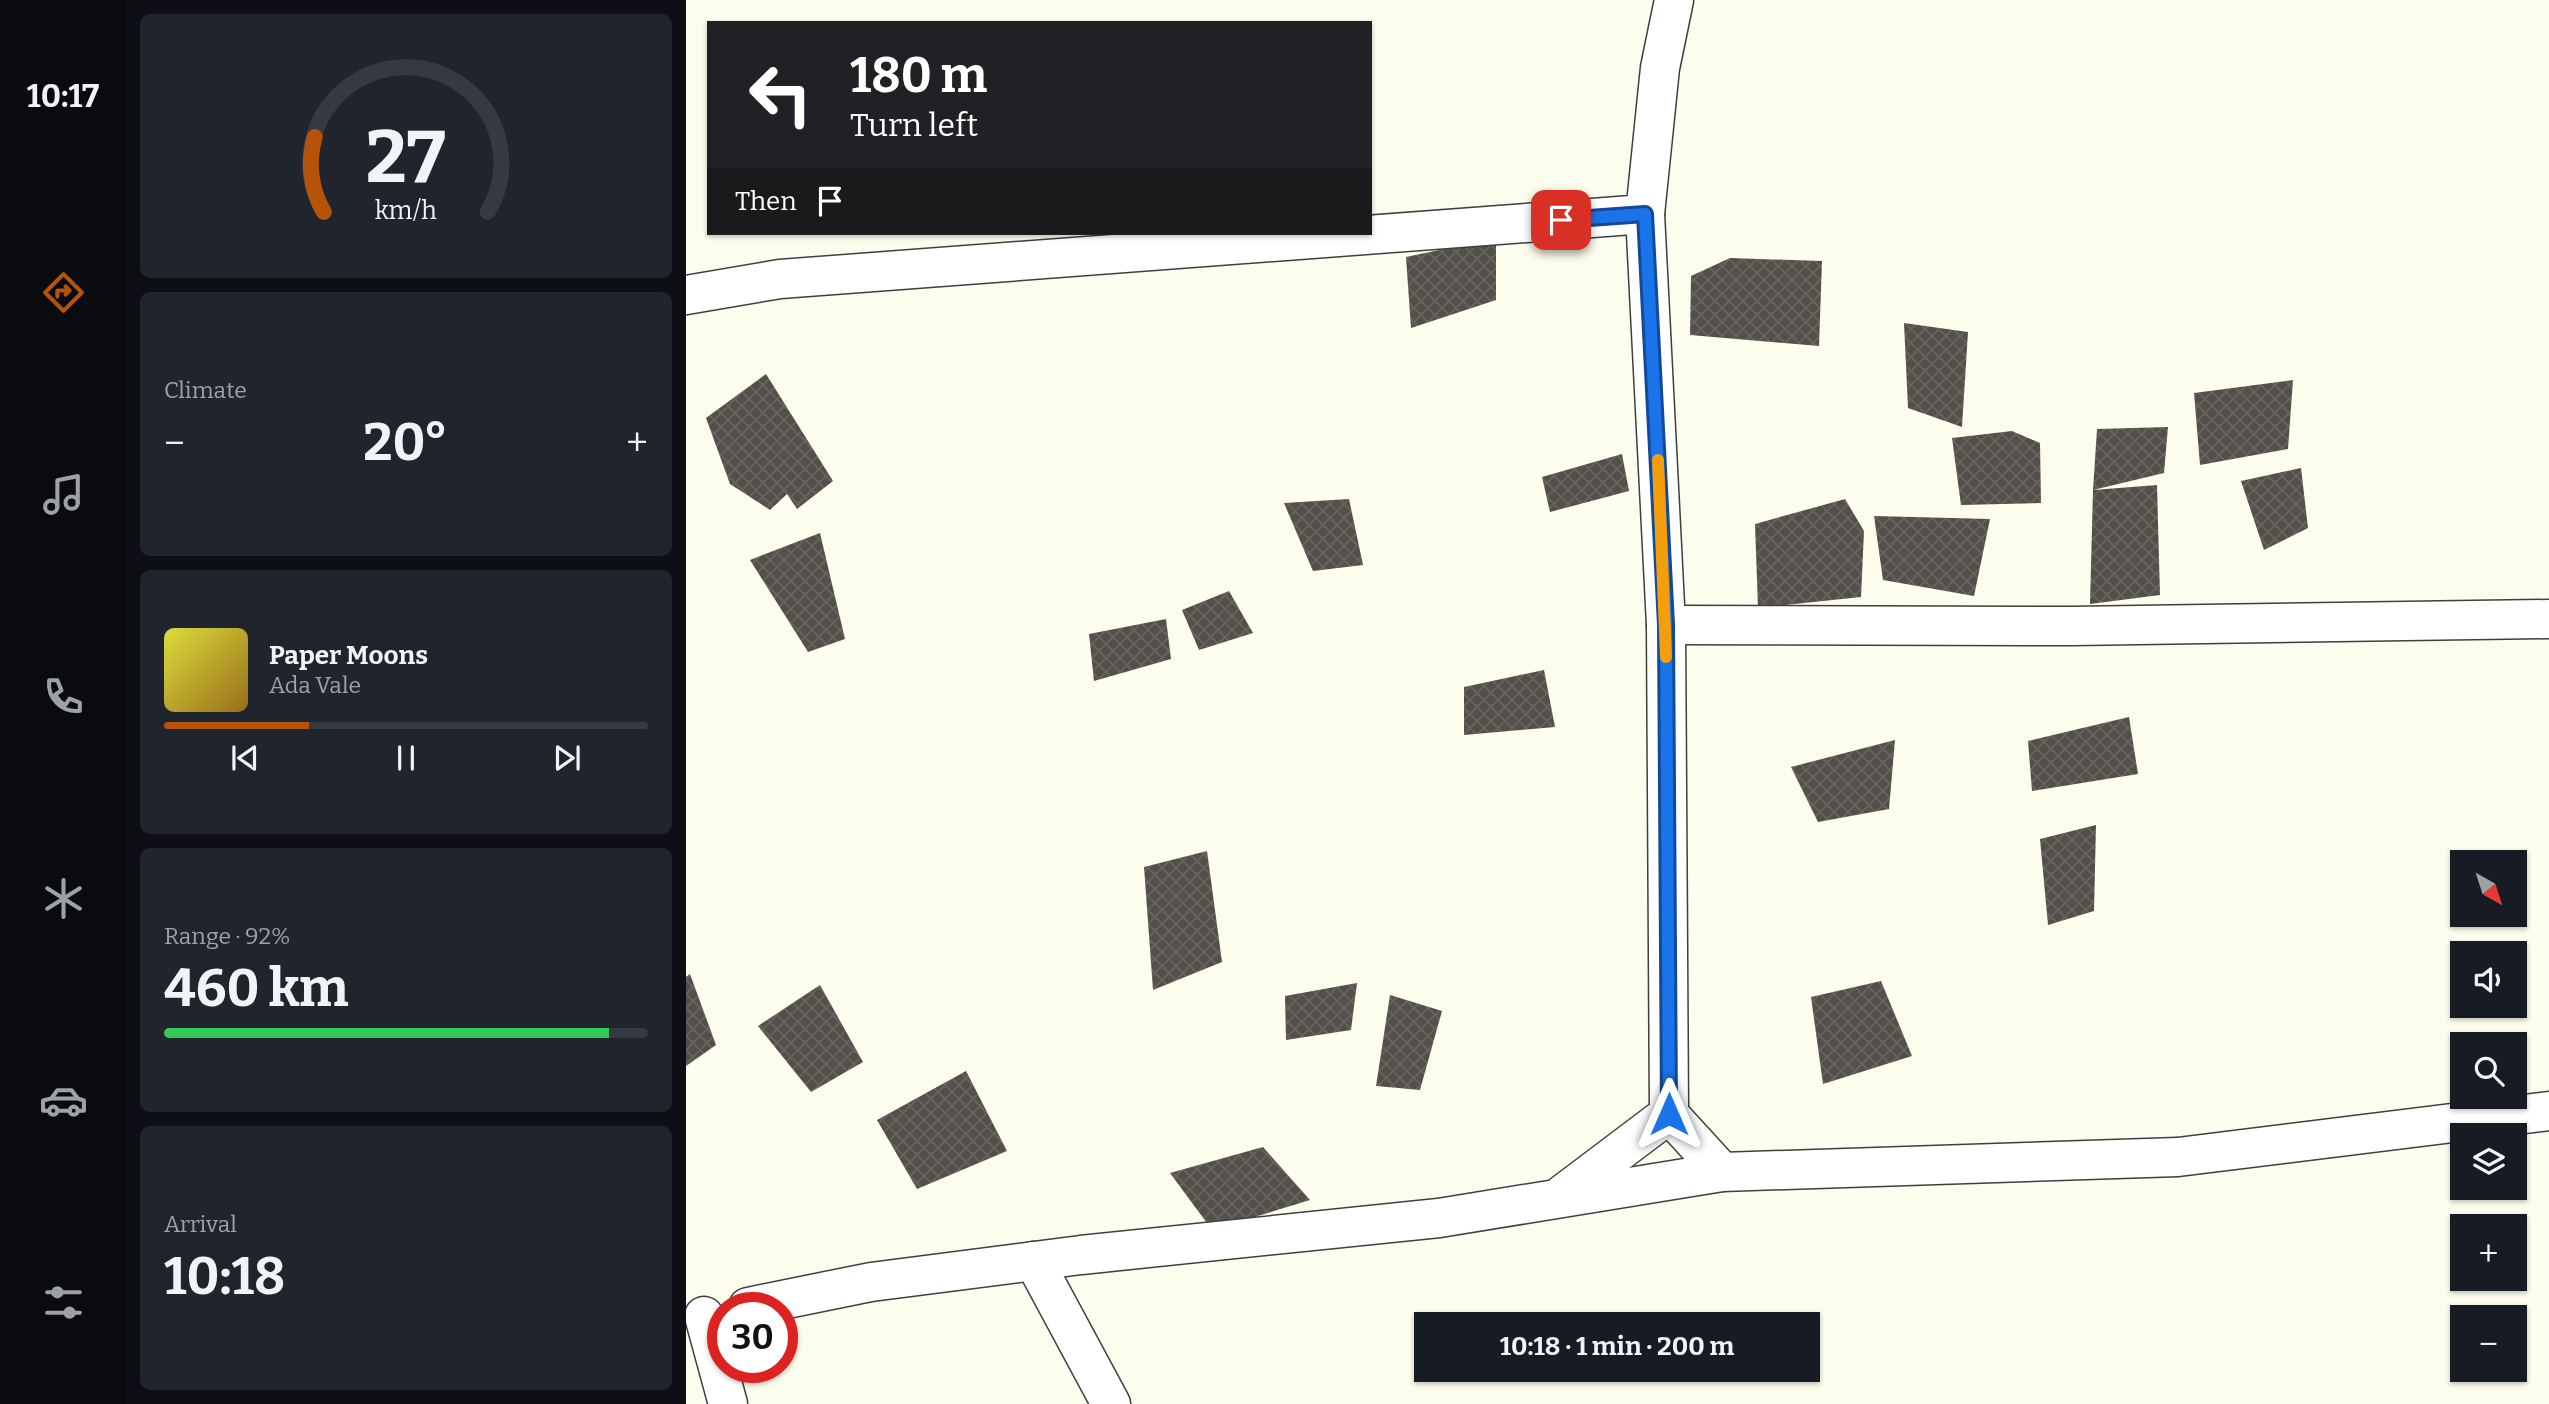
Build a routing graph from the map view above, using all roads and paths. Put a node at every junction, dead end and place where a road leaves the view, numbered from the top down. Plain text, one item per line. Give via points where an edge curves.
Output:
1 (1674, 0) edge
2 (1645, 214) junction
3 (1366, 235) edge
4 (1372, 235) edge
5 (686, 295) edge
6 (2549, 619) edge
7 (1666, 625) junction
8 (2549, 1111) edge
9 (1669, 1114) junction
10 (1722, 1172) junction
11 (1558, 1198) junction
12 (1034, 1261) junction
13 (798, 1297) edge
14 (704, 1313) edge
15 (728, 1404) edge
16 (1111, 1404) edge

1 - 2 street via 1660,68
2 - 4 street
2 - 7 street
3 - 5 street via 780,279
6 - 7 street via 2072,626
7 - 9 street
8 - 10 street via 2178,1157
9 - 10 street
9 - 11 street
10 - 11 street
11 - 12 street via 1439,1218
12 - 13 street via 871,1282
12 - 16 street
14 - 15 street

